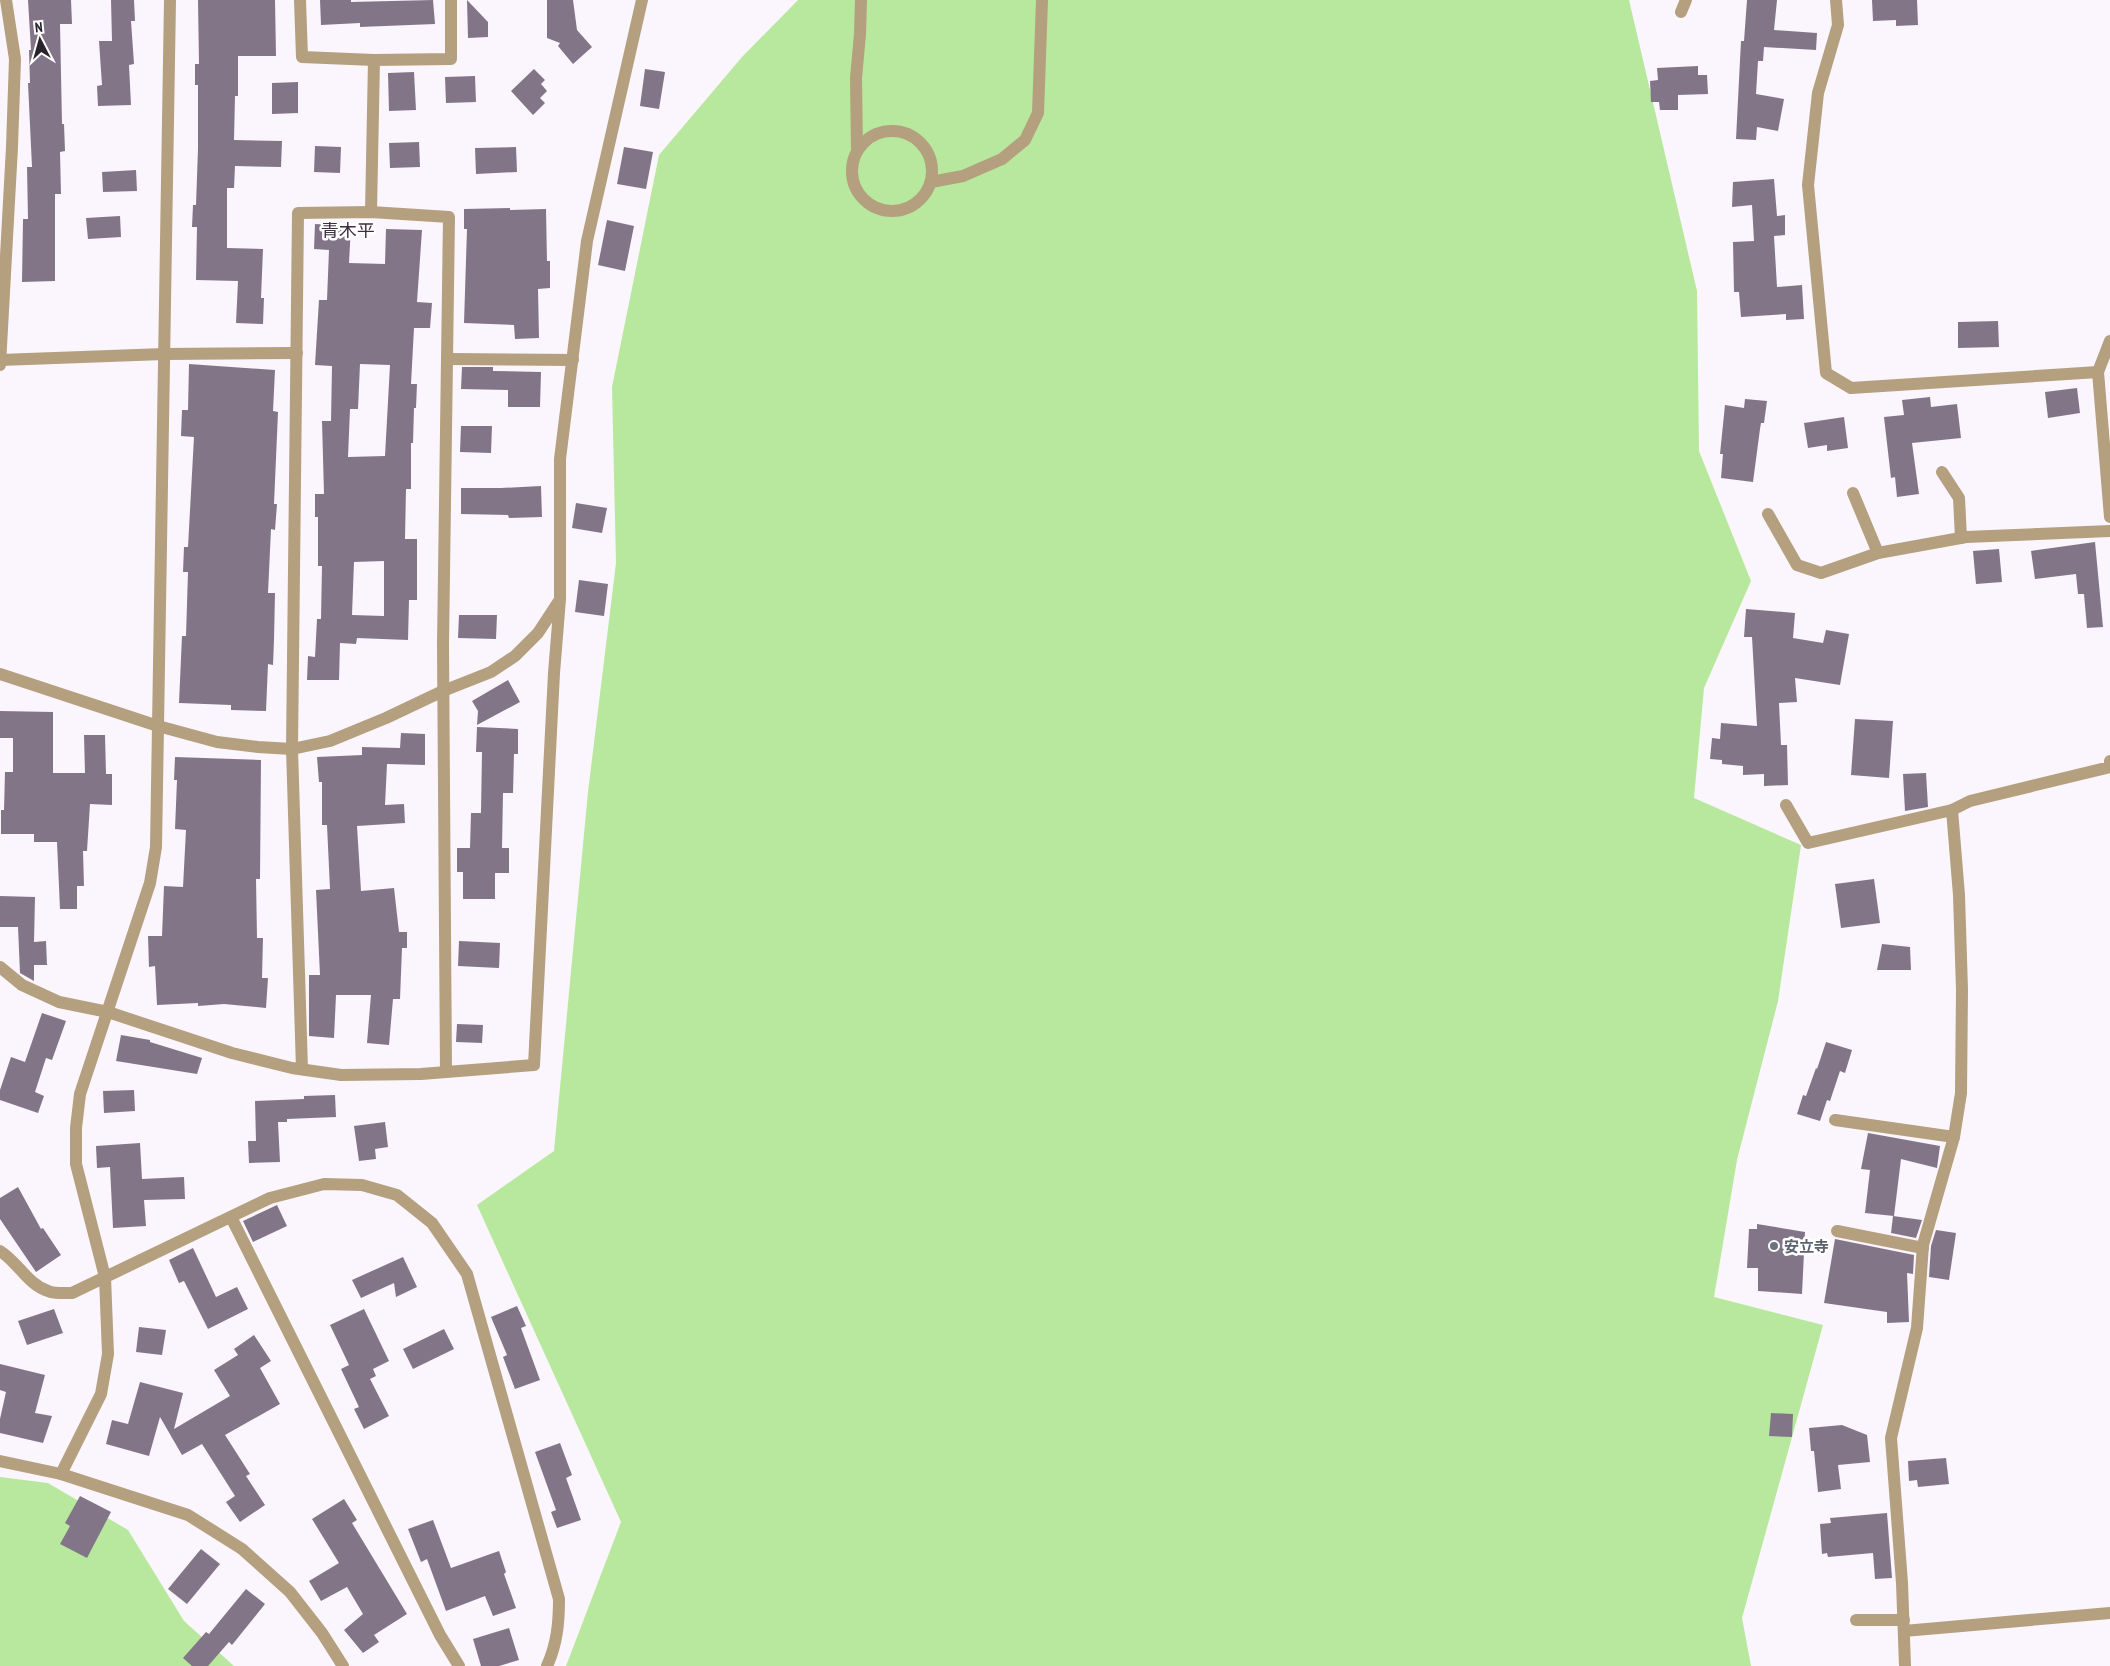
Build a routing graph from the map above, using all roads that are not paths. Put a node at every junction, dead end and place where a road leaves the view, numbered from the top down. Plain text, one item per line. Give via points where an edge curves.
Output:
1 (6, 0) edge
2 (170, 0) edge
3 (300, 0) edge
4 (452, 0) edge
5 (642, 0) edge
6 (861, 0) edge
7 (1042, 0) edge
8 (1686, 0) edge
9 (1836, 0) edge
10 (1681, 12) dead end
11 (374, 60) junction
12 (857, 149) junction
13 (931, 182) junction
14 (371, 212) junction
15 (4, 223) edge
16 (2110, 341) edge
17 (297, 353) junction
18 (164, 354) junction
19 (448, 359) junction
20 (0, 360) edge
21 (572, 360) junction
22 (0, 365) edge
23 (2098, 372) junction
24 (1942, 472) dead end
25 (2109, 489) edge
26 (1853, 493) dead end
27 (1768, 514) dead end
28 (2110, 517) edge
29 (2110, 531) edge
30 (1961, 538) junction
31 (1878, 553) junction
32 (560, 599) junction
33 (0, 674) edge
34 (443, 691) junction
35 (158, 726) junction
36 (292, 749) junction
37 (2110, 761) edge
38 (1786, 805) dead end
39 (1952, 810) junction
40 (0, 967) edge
41 (108, 1012) junction
42 (302, 1069) junction
43 (446, 1072) junction
44 (1835, 1120) dead end
45 (1954, 1137) junction
46 (231, 1217) junction
47 (1837, 1231) dead end
48 (1923, 1248) junction
49 (0, 1251) edge
50 (106, 1278) junction
51 (0, 1461) edge
52 (61, 1474) junction
53 (2110, 1613) edge
54 (1856, 1620) dead end
55 (1904, 1626) junction
56 (343, 1666) edge
57 (459, 1666) edge
58 (546, 1666) edge
59 (1905, 1666) edge

1 - 15 street via 15,59
2 - 18 street
3 - 11 street via 302,57
4 - 11 street via 451,58
5 - 21 street via 587,241
6 - 12 street via 856,78
7 - 13 street via 1038,113 1025,140 1002,159 963,176
8 - 10 street
9 - 23 street via 1838,25 1818,94 1808,185 1826,373 1850,388
11 - 14 street
12 - 13 street via 874,134 897,130 918,140 931,159
12 - 13 street via 851,171 858,193 875,208 898,211 905,208 919,201
14 - 17 street via 298,213
14 - 19 street via 449,217
15 - 20 street
16 - 23 street
17 - 18 street
17 - 36 street
18 - 20 street
18 - 35 street
19 - 21 street
19 - 34 street
20 - 22 street
21 - 32 street via 560,459
23 - 25 street
24 - 30 street via 1958,498
25 - 28 street
26 - 31 street
27 - 31 street via 1797,565 1821,573
29 - 30 street
30 - 31 street
32 - 34 street via 538,633 515,656 491,672
32 - 43 street via 534,1065
33 - 35 street
34 - 36 street via 330,741
34 - 43 street
35 - 36 street via 217,742
35 - 41 street via 157,820 150,883
36 - 42 street
37 - 39 street via 2110,767 1970,801
38 - 39 street via 1808,843
39 - 45 street via 1962,990 1961,1093
40 - 41 street via 22,985 59,1002
41 - 42 street via 232,1054
41 - 50 street via 80,1094 76,1128 76,1164
42 - 43 street via 341,1075
44 - 45 street
45 - 48 street
46 - 50 street
46 - 57 street via 440,1635
46 - 58 street via 270,1198 324,1184 362,1185 397,1195 432,1223 467,1274 559,1599 559,1627 553,1653
47 - 48 street
48 - 55 street via 1917,1328 1890,1438
49 - 50 street via 32,1283 49,1292 72,1293
50 - 52 street via 108,1354 101,1394
51 - 52 street
52 - 56 street via 188,1515 242,1549 290,1592
53 - 55 street
54 - 55 street
55 - 59 street

